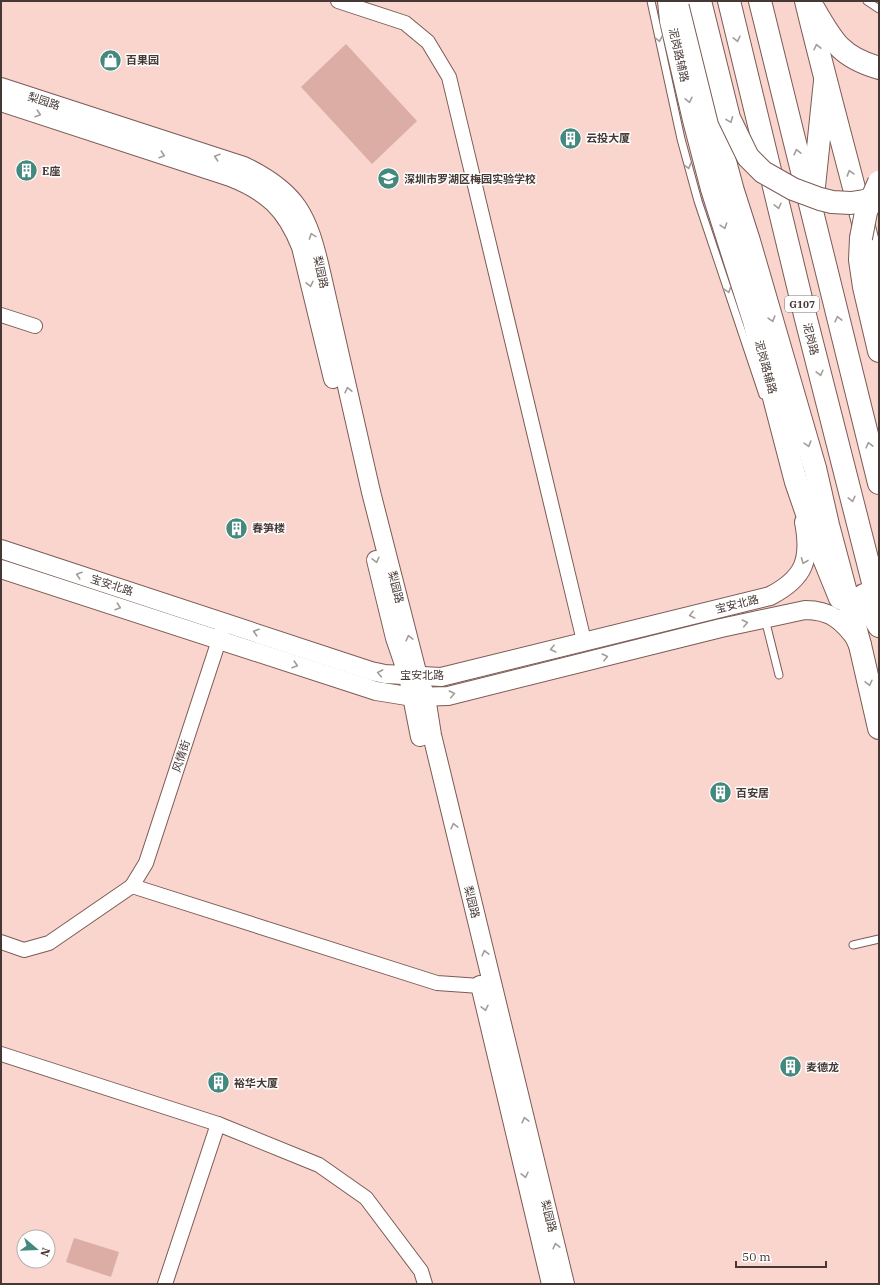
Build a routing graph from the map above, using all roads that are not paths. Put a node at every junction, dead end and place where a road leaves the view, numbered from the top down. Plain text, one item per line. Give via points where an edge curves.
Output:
1 (338, 1) edge
2 (652, 1) edge
3 (664, 1) edge
4 (685, 1) edge
5 (700, 1) edge
6 (729, 1) edge
7 (760, 1) edge
8 (808, 1) edge
9 (867, 1) edge
10 (879, 9) edge
11 (670, 11) edge
12 (879, 68) edge
13 (825, 81) junction
14 (1, 87) edge
15 (1, 102) edge
16 (879, 182) edge
17 (879, 197) edge
18 (879, 204) edge
19 (811, 211) junction
20 (866, 245) junction
21 (879, 287) edge
22 (1, 315) edge
23 (35, 326) dead end
24 (879, 351) edge
25 (765, 403) dead end
26 (770, 416) dead end
27 (788, 451) junction
28 (815, 468) junction
29 (796, 482) junction
30 (879, 483) edge
31 (1, 549) edge
32 (1, 569) edge
33 (879, 606) edge
34 (765, 618) junction
35 (225, 622) junction
36 (879, 626) edge
37 (219, 641) junction
38 (584, 641) junction
39 (860, 645) junction
40 (779, 675) dead end
41 (413, 676) junction
42 (420, 697) junction
43 (879, 728) edge
44 (132, 886) junction
45 (879, 939) edge
46 (1, 942) edge
47 (853, 945) dead end
48 (486, 984) junction
49 (1, 1054) edge
50 (218, 1124) junction
51 (165, 1284) edge
52 (425, 1284) edge
53 (551, 1284) edge
54 (565, 1284) edge

1 - 38 street via 405,22 428,42 449,77
2 -> 25 lane via 681,140
3 - 11 main road, 泥岗路辅路
4 -> 28 main road via 733,191
5 -> 17 main road, bridge via 729,118 748,157 762,172 793,189 820,199 851,203
6 -> 33 main road, 泥岗路 / G107
19 -> 7 main road, G107
8 - 12 main road via 845,53
13 -> 8 main road
9 - 10 lane
11 -> 27 main road, 泥岗路辅路 via 712,189 754,321
13 - 19 main road
20 -> 13 main road
41 -> 14 street, 梨园路 via 314,242 306,219 294,201 263,175 244,166
15 -> 41 street, 梨园路 via 237,179 258,190 285,215 301,247 395,638
16 - 20 main road, bridge via 866,212
18 - 20 main road
30 -> 19 main road, G107
20 - 21 main road
20 - 24 main road via 860,260
22 - 23 street
26 - 27 lane
27 - 29 main road, 泥岗路辅路
28 - 36 main road via 871,613
28 - 39 main road
29 -> 38 street, 宝安北路 via 805,528 806,559 792,582 784,589 770,596
29 - 39 main road, 泥岗路辅路 via 817,541
35 -> 31 street, 宝安北路
32 -> 37 street, 宝安北路
34 - 39 street, 宝安北路 via 816,610 838,619
34 - 40 lane
42 -> 34 street, 宝安北路 via 458,693
35 - 37 street, 风情街
41 -> 35 street, 宝安北路 via 370,671
37 -> 42 street, 宝安北路 via 376,691
37 - 44 street, 风情街 via 146,863
38 -> 41 street, 宝安北路 via 441,677
39 -> 43 main road, 泥岗路辅路
41 - 42 street, 梨园路
42 - 48 street, 梨园路 via 418,727
44 - 46 street via 49,943 24,950
44 - 48 street via 437,983
45 - 47 lane
48 -> 53 street, 梨园路
54 -> 48 street, 梨园路
49 - 50 street
50 - 51 street
50 - 52 street via 319,1165 366,1198 421,1271

